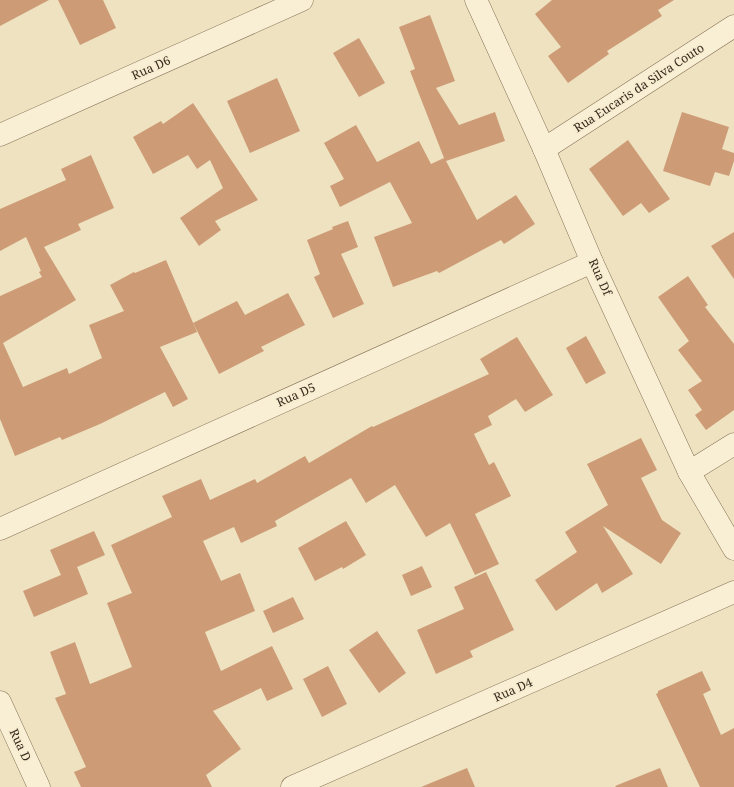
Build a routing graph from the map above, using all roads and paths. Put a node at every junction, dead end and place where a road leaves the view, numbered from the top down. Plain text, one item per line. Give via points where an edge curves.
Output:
1 (302, 0) edge
2 (476, 0) edge
3 (734, 26) edge
4 (0, 135) edge
5 (544, 149) junction
6 (592, 262) junction
7 (734, 444) edge
8 (689, 472) junction
9 (0, 529) edge
10 (734, 549) edge
11 (734, 592) edge
12 (0, 702) edge
13 (39, 787) edge
14 (292, 787) edge

1 - 4 street, Rua D6
2 - 5 street, Rua Df
3 - 5 street, Rua Eucaris da Silva Couto
5 - 6 street, Rua Df
6 - 8 street, Rua Df
6 - 9 street, Rua D5
7 - 8 street
8 - 10 street, Rua Df
11 - 14 street, Rua D4
12 - 13 street, Rua D

